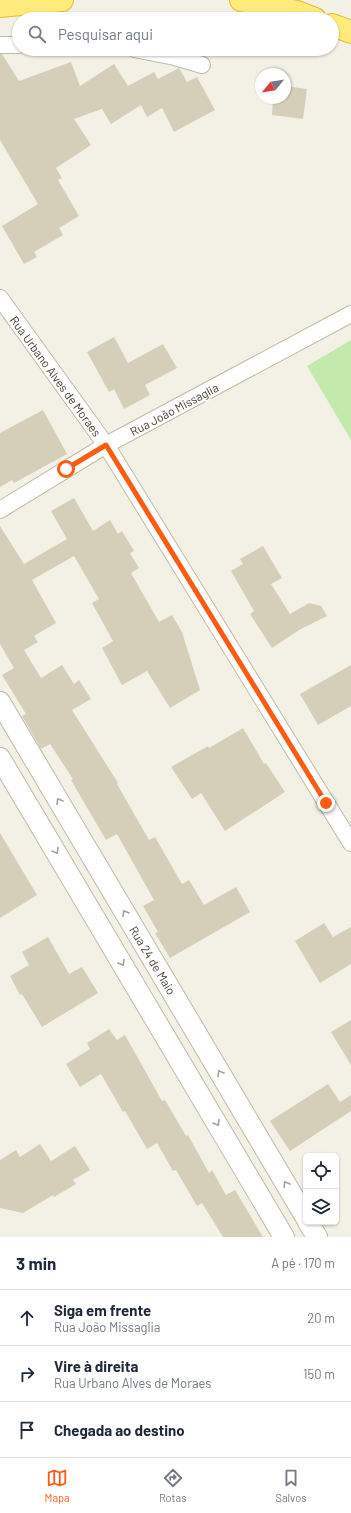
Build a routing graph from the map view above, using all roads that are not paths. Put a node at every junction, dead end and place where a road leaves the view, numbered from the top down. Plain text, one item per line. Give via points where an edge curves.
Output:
1 (62, 0) edge
2 (241, 0) edge
3 (0, 6) edge
4 (297, 12) edge
5 (339, 28) edge
6 (351, 32) edge
7 (0, 45) edge
8 (12, 45) edge
9 (170, 56) edge
10 (202, 65) dead end
11 (0, 298) edge
12 (351, 314) edge
13 (106, 445) junction
14 (0, 510) edge
15 (0, 702) edge
16 (0, 758) edge
17 (351, 843) edge
18 (303, 1213) edge
19 (310, 1225) edge
20 (284, 1237) edge
21 (317, 1237) edge

1 - 3 highway
2 - 4 highway
5 - 6 highway
7 - 8 street
9 - 10 street
11 - 13 street, Rua Urbano Alves de Moraes
12 - 13 street, Rua João Missaglia
13 - 14 street, Rua João Missaglia
13 - 17 street, Rua Urbano Alves de Moraes
18 -> 15 street, Rua 24 de Maio
16 -> 20 street
19 - 21 street

